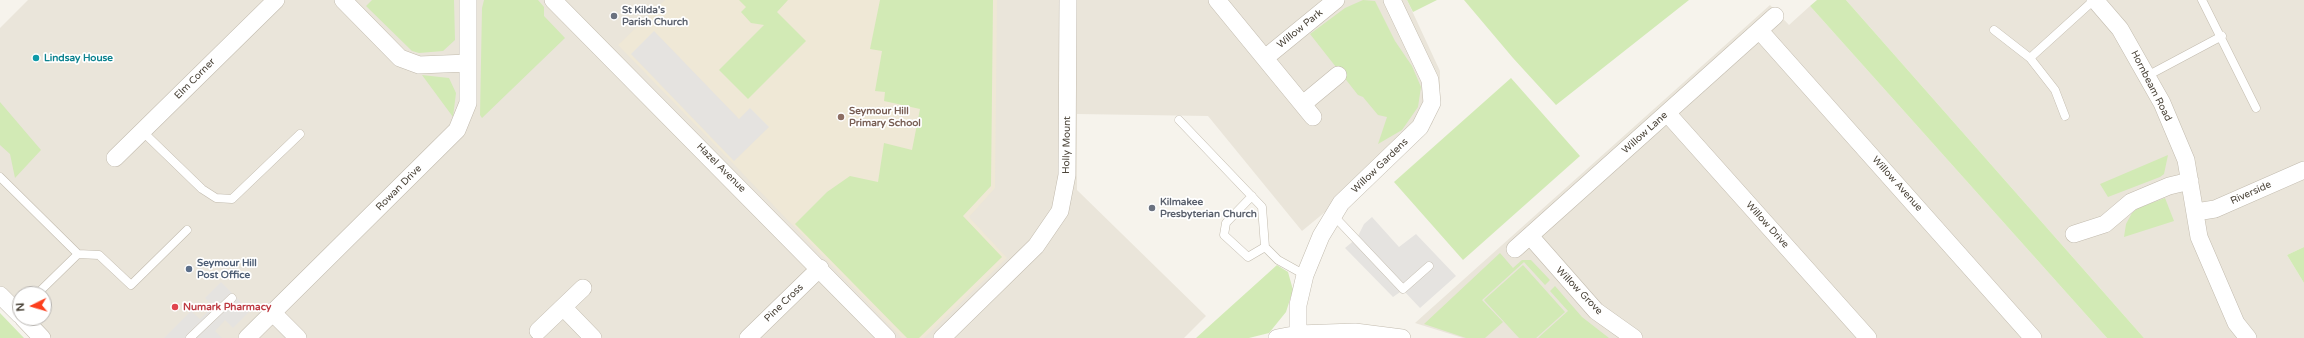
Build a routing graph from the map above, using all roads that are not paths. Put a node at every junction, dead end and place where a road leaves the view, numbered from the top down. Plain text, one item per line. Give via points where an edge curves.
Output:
1 (276, 0) edge
2 (343, 0) edge
3 (468, 0) edge
4 (553, 0) edge
5 (1068, 0) edge
6 (1217, 0) edge
7 (1336, 0) edge
8 (1392, 0) edge
9 (2095, 0) edge
10 (2202, 0) edge
11 (1775, 16) dead end
12 (1994, 30) dead end
13 (1760, 31) junction
14 (2222, 36) junction
15 (1265, 58) junction
16 (2030, 58) junction
17 (468, 63) junction
18 (1338, 75) dead end
19 (2147, 76) junction
20 (2256, 108) dead end
21 (1667, 113) junction
22 (2065, 116) dead end
23 (1179, 120) dead end
24 (142, 131) junction
25 (300, 134) dead end
26 (115, 158) dead end
27 (2304, 170) edge
28 (0, 177) edge
29 (2190, 181) junction
30 (1252, 196) junction
31 (2196, 212) junction
32 (1333, 215) junction
33 (187, 230) dead end
34 (2074, 234) dead end
35 (1530, 236) junction
36 (1265, 247) junction
37 (1515, 248) dead end
38 (78, 254) junction
39 (1429, 266) dead end
40 (820, 268) junction
41 (1305, 275) junction
42 (45, 286) edge
43 (583, 288) dead end
44 (0, 295) edge
45 (232, 298) dead end
46 (12, 306) edge
47 (563, 307) junction
48 (273, 313) junction
49 (31, 326) edge
50 (538, 331) dead end
51 (1298, 334) junction
52 (42, 338) edge
53 (190, 338) edge
54 (247, 338) edge
55 (298, 338) edge
56 (593, 338) edge
57 (748, 338) edge
58 (887, 338) edge
59 (942, 338) edge
60 (1277, 338) edge
61 (1402, 338) edge
62 (1634, 338) edge
63 (1868, 338) edge
64 (2033, 338) edge
65 (2248, 338) edge

1 - 24 street, Elm Corner
2 - 17 street via 400,58 419,65
3 - 17 street, Rowan Drive
4 - 40 street, Hazel Avenue
5 - 59 street, Holly Mount via 1067,175 1060,211 1036,246
6 - 15 street
7 - 15 street, Willow Park
8 - 32 street, Willow Gardens via 1430,80 1432,103 1420,127 1341,203
9 - 16 lane
9 - 19 street, Hornbeam Road via 2120,29
10 - 14 lane
11 - 13 street, Willow Lane
12 - 16 lane
13 - 21 street, Willow Lane
13 - 64 street, Willow Avenue
14 - 19 lane
14 - 20 lane
15 - 18 street via 1308,110
16 - 22 lane via 2055,90
17 - 48 street, Rowan Drive via 468,103 457,130
19 - 29 street, Hornbeam Road via 2186,160
21 - 35 street, Willow Lane
21 - 63 street, Willow Drive
23 - 30 lane
24 - 25 lane via 202,189 216,198 232,199
24 - 26 street, Elm Corner
27 - 31 street, Riverside via 2215,209
28 - 38 lane
29 - 31 street, Hornbeam Road
29 - 34 street via 2169,186 2131,202 2105,224
30 - 36 lane via 1262,207
30 - 36 lane via 1226,223 1224,235 1248,257
31 - 65 street, Hornbeam Road via 2202,244 2236,323
32 - 39 lane via 1403,289
32 - 41 street, Willow Gardens via 1320,236
33 - 38 lane via 131,285 99,255
35 - 37 street, Willow Lane
35 - 62 street, Willow Grove via 1596,311
36 - 41 lane via 1278,260
38 - 42 lane
40 - 57 street, Pine Cross
40 - 58 street, Hazel Avenue
41 - 51 street, Willow Gardens via 1298,305
43 - 47 street
44 - 46 street
45 - 53 lane
47 - 50 street
47 - 56 street
48 - 54 street, Rowan Drive
48 - 55 street
49 - 52 street
51 - 60 street
51 - 61 street via 1355,332

